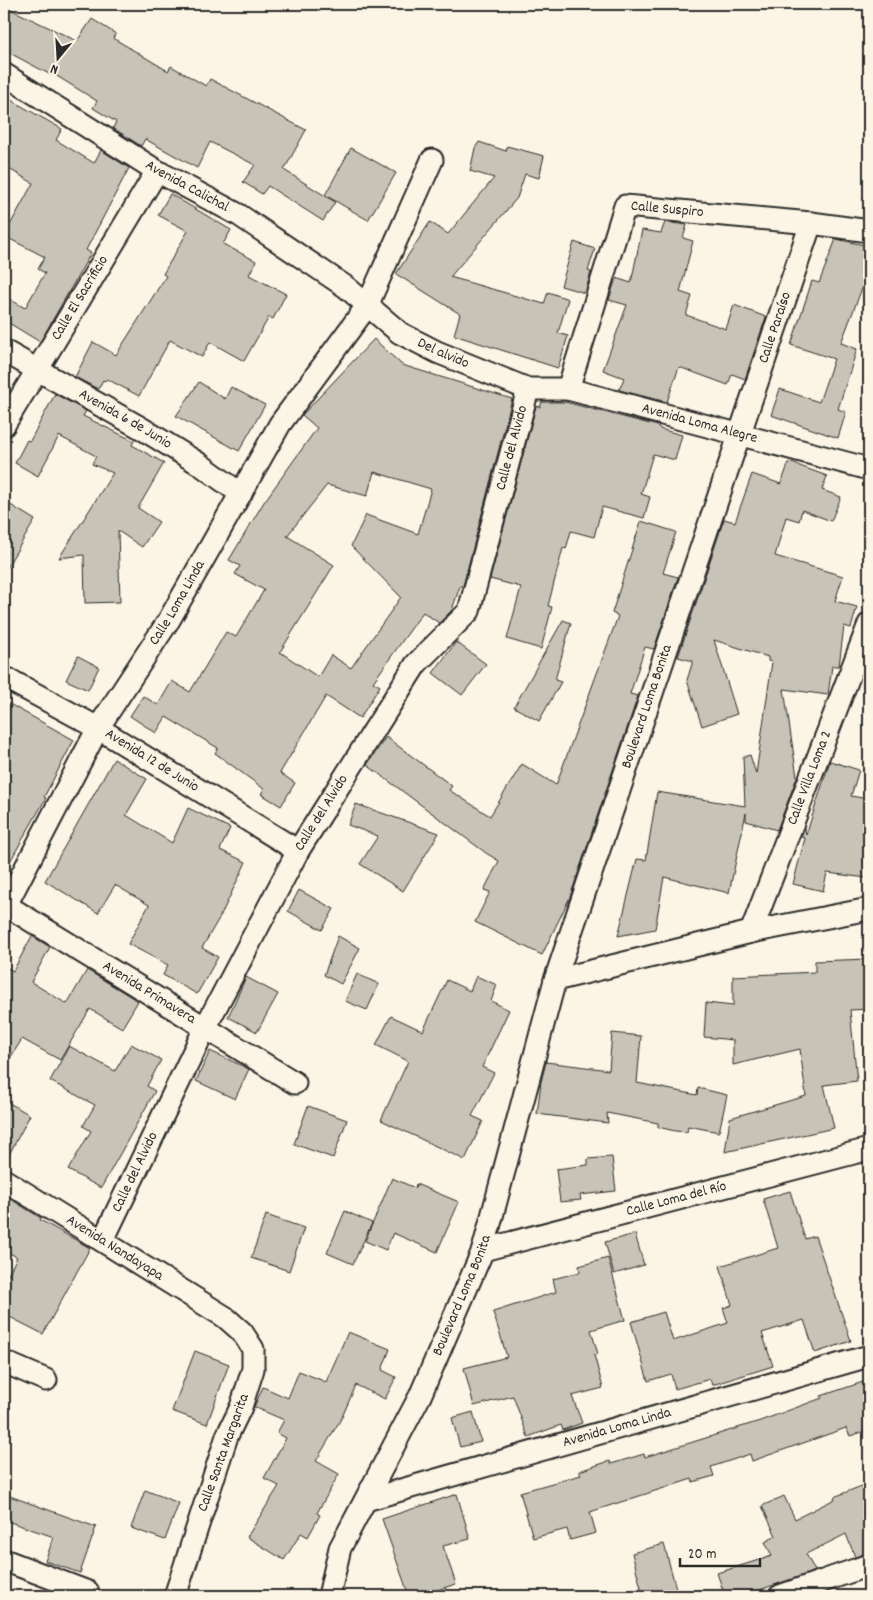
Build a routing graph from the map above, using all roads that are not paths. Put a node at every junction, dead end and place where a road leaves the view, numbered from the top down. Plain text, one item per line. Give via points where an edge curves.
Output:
1 (4, 74) edge
2 (432, 160) dead end
3 (157, 171) junction
4 (812, 223) junction
5 (869, 231) edge
6 (366, 306) junction
7 (4, 351) edge
8 (36, 371) junction
9 (528, 389) junction
10 (568, 389) junction
11 (4, 425) edge
12 (742, 434) junction
13 (869, 469) edge
14 (241, 494) junction
15 (869, 624) edge
16 (4, 677) edge
17 (98, 728) junction
18 (298, 851) junction
19 (4, 906) edge
20 (869, 909) edge
21 (751, 932) junction
22 (555, 980) junction
23 (205, 1028) junction
24 (295, 1083) dead end
25 (869, 1149) edge
26 (4, 1180) edge
27 (103, 1240) junction
28 (483, 1250) junction
29 (225, 1318) joint
30 (869, 1356) edge
31 (4, 1362) edge
32 (46, 1380) dead end
33 (366, 1500) junction
34 (4, 1560) edge
35 (869, 1565) edge
36 (88, 1592) dead end
37 (175, 1596) edge
38 (329, 1596) edge
39 (780, 1596) edge

1 - 3 street, Avenida Calichal
2 - 6 street, Calle Loma Linda
3 - 6 street, Avenida Calichal via 239,215 346,287
3 - 8 street, Calle El Sacrificio
4 - 5 street, Calle Suspiro
4 - 10 street, Calle Suspiro via 626,206
4 - 12 street, Calle Paraíso
6 - 9 street, Del alvido via 400,333 437,352
6 - 14 street, Calle Loma Linda via 280,424
7 - 8 street, Avenida 6 de Junio
8 - 11 street, Calle El Sacrificio
8 - 14 street, Avenida 6 de Junio via 141,428
9 - 10 street, Avenida Loma Alegre
9 - 18 street, Calle del Alvido via 469,611 416,664
10 - 12 street, Avenida Loma Alegre
12 - 13 street, Avenida Loma Alegre
12 - 22 street, Boulevard Loma Bonita
14 - 17 street, Calle Loma Linda via 169,620
15 - 21 street, Calle Villa Loma 2
16 - 17 street, Avenida 12 de Junio
17 - 18 street, Avenida 12 de Junio
17 - 19 street, Calle Loma Linda
18 - 23 street, Calle del Alvido
19 - 23 street, Avenida Primavera
20 - 21 street
21 - 22 street
22 - 28 street, Boulevard Loma Bonita
23 - 24 street, Avenida Primavera
23 - 27 street, Calle del Alvido
25 - 28 street, Calle Loma del Río
26 - 27 street, Avenida Nandayapa
27 - 29 street, Avenida Nandayapa
28 - 33 street, Boulevard Loma Bonita via 420,1396
29 - 37 street, Calle Santa Margarita via 242,1332 253,1349 252,1369
30 - 33 street, Avenida Loma Linda
31 - 32 street
33 - 38 street, Boulevard Loma Bonita via 340,1548
34 - 36 street
35 - 39 street

